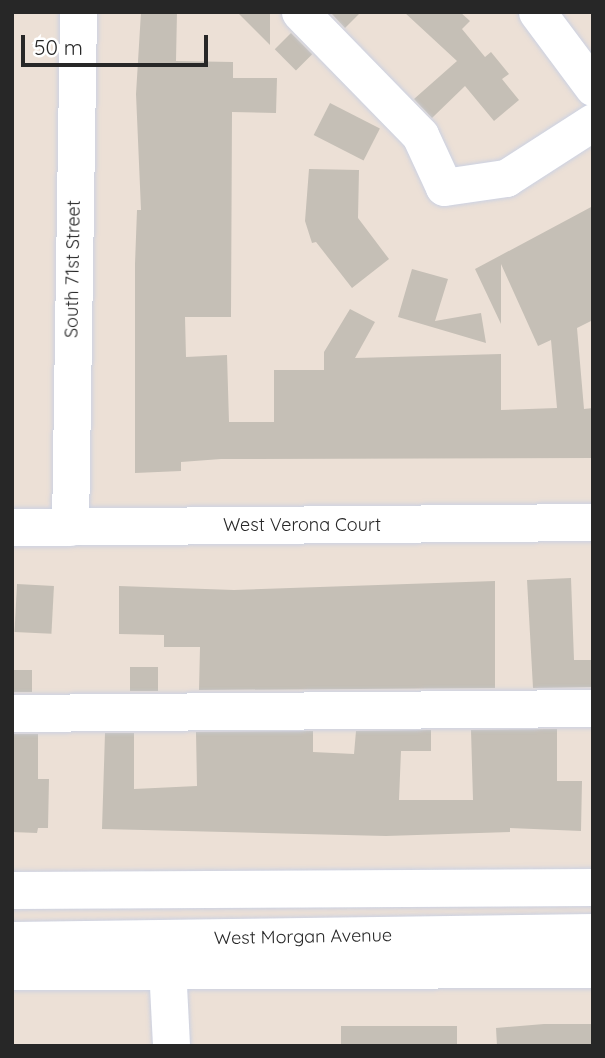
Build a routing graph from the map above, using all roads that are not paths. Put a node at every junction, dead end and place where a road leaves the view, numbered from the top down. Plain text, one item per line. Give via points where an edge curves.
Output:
1 (78, 12) edge
2 (300, 12) edge
3 (537, 12) edge
4 (593, 87) edge
5 (593, 122) edge
6 (593, 522) edge
7 (12, 527) edge
8 (70, 527) junction
9 (593, 708) edge
10 (12, 713) edge
11 (593, 887) edge
12 (164, 889) junction
13 (12, 890) edge
14 (593, 932) edge
15 (167, 955) junction
16 (23, 956) edge
17 (593, 969) edge
18 (171, 1046) edge

1 - 8 street, South 71st Street
2 - 5 street via 420,135 444,187 506,178
3 - 4 street
6 - 8 street, West Verona Court
7 - 8 street, West Verona Court
9 - 10 street
11 - 12 street
12 - 13 street
12 - 15 street
14 - 15 street, West Morgan Avenue
15 - 16 street, West Morgan Avenue
15 - 17 street
15 - 18 street

